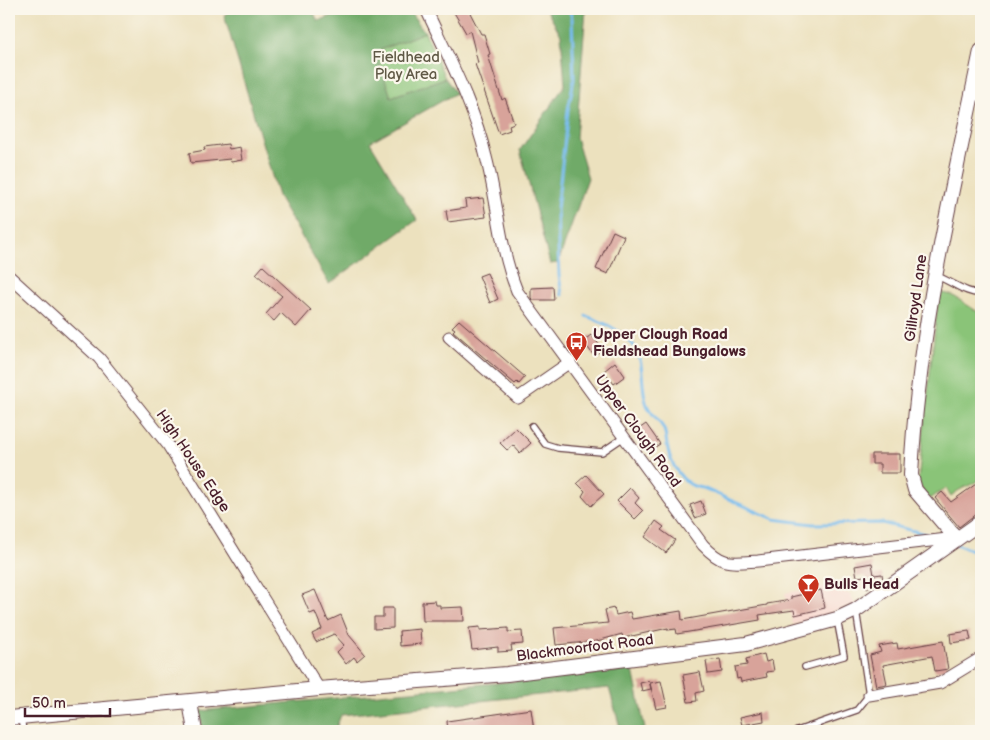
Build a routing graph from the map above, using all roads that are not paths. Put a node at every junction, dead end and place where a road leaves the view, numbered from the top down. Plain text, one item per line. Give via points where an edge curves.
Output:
1 (426, 9) edge
2 (981, 51) edge
3 (977, 92) edge
4 (934, 275) junction
5 (9, 276) edge
6 (981, 292) edge
7 (449, 337) dead end
8 (570, 362) junction
9 (532, 426) dead end
10 (624, 437) junction
11 (981, 522) edge
12 (956, 538) junction
13 (941, 544) junction
14 (856, 610) junction
15 (837, 619) junction
16 (981, 658) edge
17 (805, 667) dead end
18 (319, 689) junction
19 (869, 695) junction
20 (190, 702) junction
21 (17, 722) edge
22 (195, 731) edge
23 (797, 731) edge

1 - 8 street, Upper Clough Road via 478,127 487,158 506,264 517,291
2 - 3 street, Gillroyd Lane
3 - 4 street, Gillroyd Lane via 955,169
4 - 6 lane via 950,280 971,293
4 - 12 street, Gillroyd Lane via 911,475 915,490
5 - 18 street, High House Edge via 99,358 168,445
7 - 8 street via 518,398
8 - 10 street, Upper Clough Road
9 - 10 lane via 545,444 558,448 602,452
10 - 13 street, Upper Clough Road via 703,545 715,558 729,564
11 - 12 street, Blackmoorfoot Road
12 - 13 street, Blackmoorfoot Road
13 - 14 street, Blackmoorfoot Road
14 - 15 street, Blackmoorfoot Road
14 - 19 lane
15 - 17 lane via 844,656
15 - 18 street, Blackmoorfoot Road via 746,644 507,674
16 - 19 street via 940,683
18 - 20 street, Blackmoorfoot Road
19 - 23 lane via 857,710
20 - 21 street, Blackmoorfoot Road
20 - 22 street

